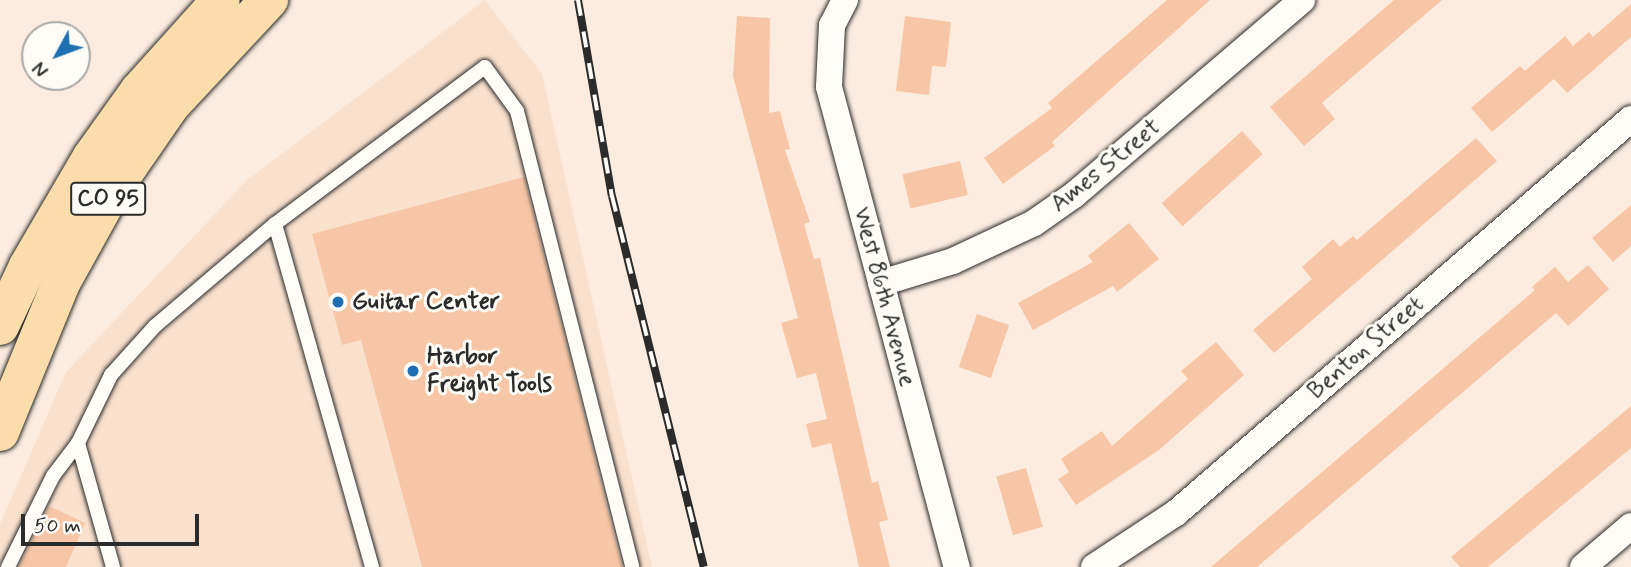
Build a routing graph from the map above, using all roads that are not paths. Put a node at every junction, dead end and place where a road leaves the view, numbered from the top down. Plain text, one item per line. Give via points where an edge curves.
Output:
1 (221, 0) edge
2 (269, 0) edge
3 (845, 0) edge
4 (1302, 0) edge
5 (1631, 120) edge
6 (275, 224) junction
7 (881, 284) junction
8 (0, 326) edge
9 (0, 432) edge
10 (78, 443) junction
11 (1631, 526) edge
12 (8, 567) edge
13 (113, 567) edge
14 (372, 567) edge
15 (632, 567) edge
16 (957, 567) edge
17 (1094, 567) edge
18 (1583, 567) edge

1 - 8 main road, CO 95 via 139,91 91,158 28,266
2 - 9 main road, CO 95 via 171,105 113,189 61,283
3 - 7 street, West 86th Avenue via 832,25 829,86
4 - 7 street, Ames Street via 1074,195 1034,223 953,261
5 - 17 street, Benton Street via 1176,513
6 - 10 lane via 155,326 111,375
6 - 14 lane
6 - 15 lane via 485,67 517,111
7 - 16 street, West 86th Avenue
10 - 12 lane via 53,476
10 - 13 lane
11 - 18 street

